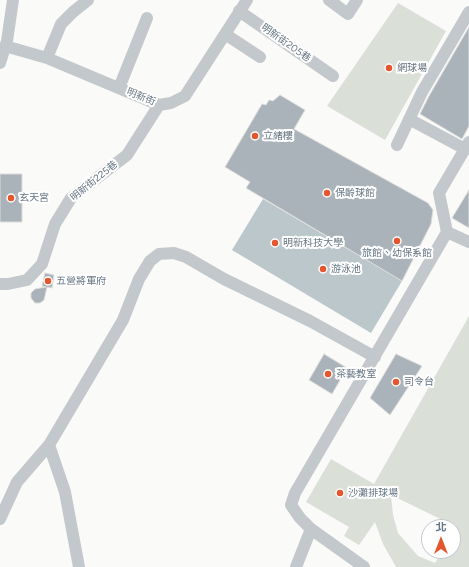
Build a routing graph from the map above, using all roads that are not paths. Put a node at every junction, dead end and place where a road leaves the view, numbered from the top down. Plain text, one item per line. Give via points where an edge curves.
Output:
1 (13, 0) edge
2 (88, 0) edge
3 (247, 0) edge
4 (329, 0) edge
5 (357, 0) edge
6 (240, 11) junction
7 (469, 12) edge
8 (147, 18) dead end
9 (225, 34) junction
10 (4, 41) edge
11 (260, 57) dead end
12 (47, 58) junction
13 (0, 63) edge
14 (333, 76) dead end
15 (119, 88) junction
16 (159, 105) junction
17 (409, 119) junction
18 (397, 145) dead end
19 (467, 145) edge
20 (447, 232) junction
21 (469, 242) edge
22 (0, 284) edge
23 (375, 357) junction
24 (49, 446) junction
25 (0, 519) edge
26 (311, 529) junction
27 (79, 567) edge
28 (296, 567) edge
29 (364, 567) edge

1 - 10 street
2 - 12 street via 61,24
3 - 6 street, 明新街
4 - 5 street via 348,14
6 - 9 street, 明新街
6 - 14 street, 明新街205巷
7 - 17 street
8 - 15 street
9 - 11 street
9 - 16 street, 明新街 via 185,96 171,103
10 - 12 street, 明新街
10 - 13 street
12 - 15 street, 明新街
15 - 16 street, 明新街
16 - 22 street, 明新街225巷 via 127,155 71,198 55,224 42,264 27,280
17 - 18 street
17 - 19 street
19 - 20 street via 439,194
20 - 21 street
20 - 23 street
23 - 24 street via 186,257 174,253 160,254 150,261 138,279 123,320
23 - 26 street via 295,492 291,505
24 - 25 street via 17,482
24 - 27 street via 65,492
26 - 28 street
26 - 29 street

